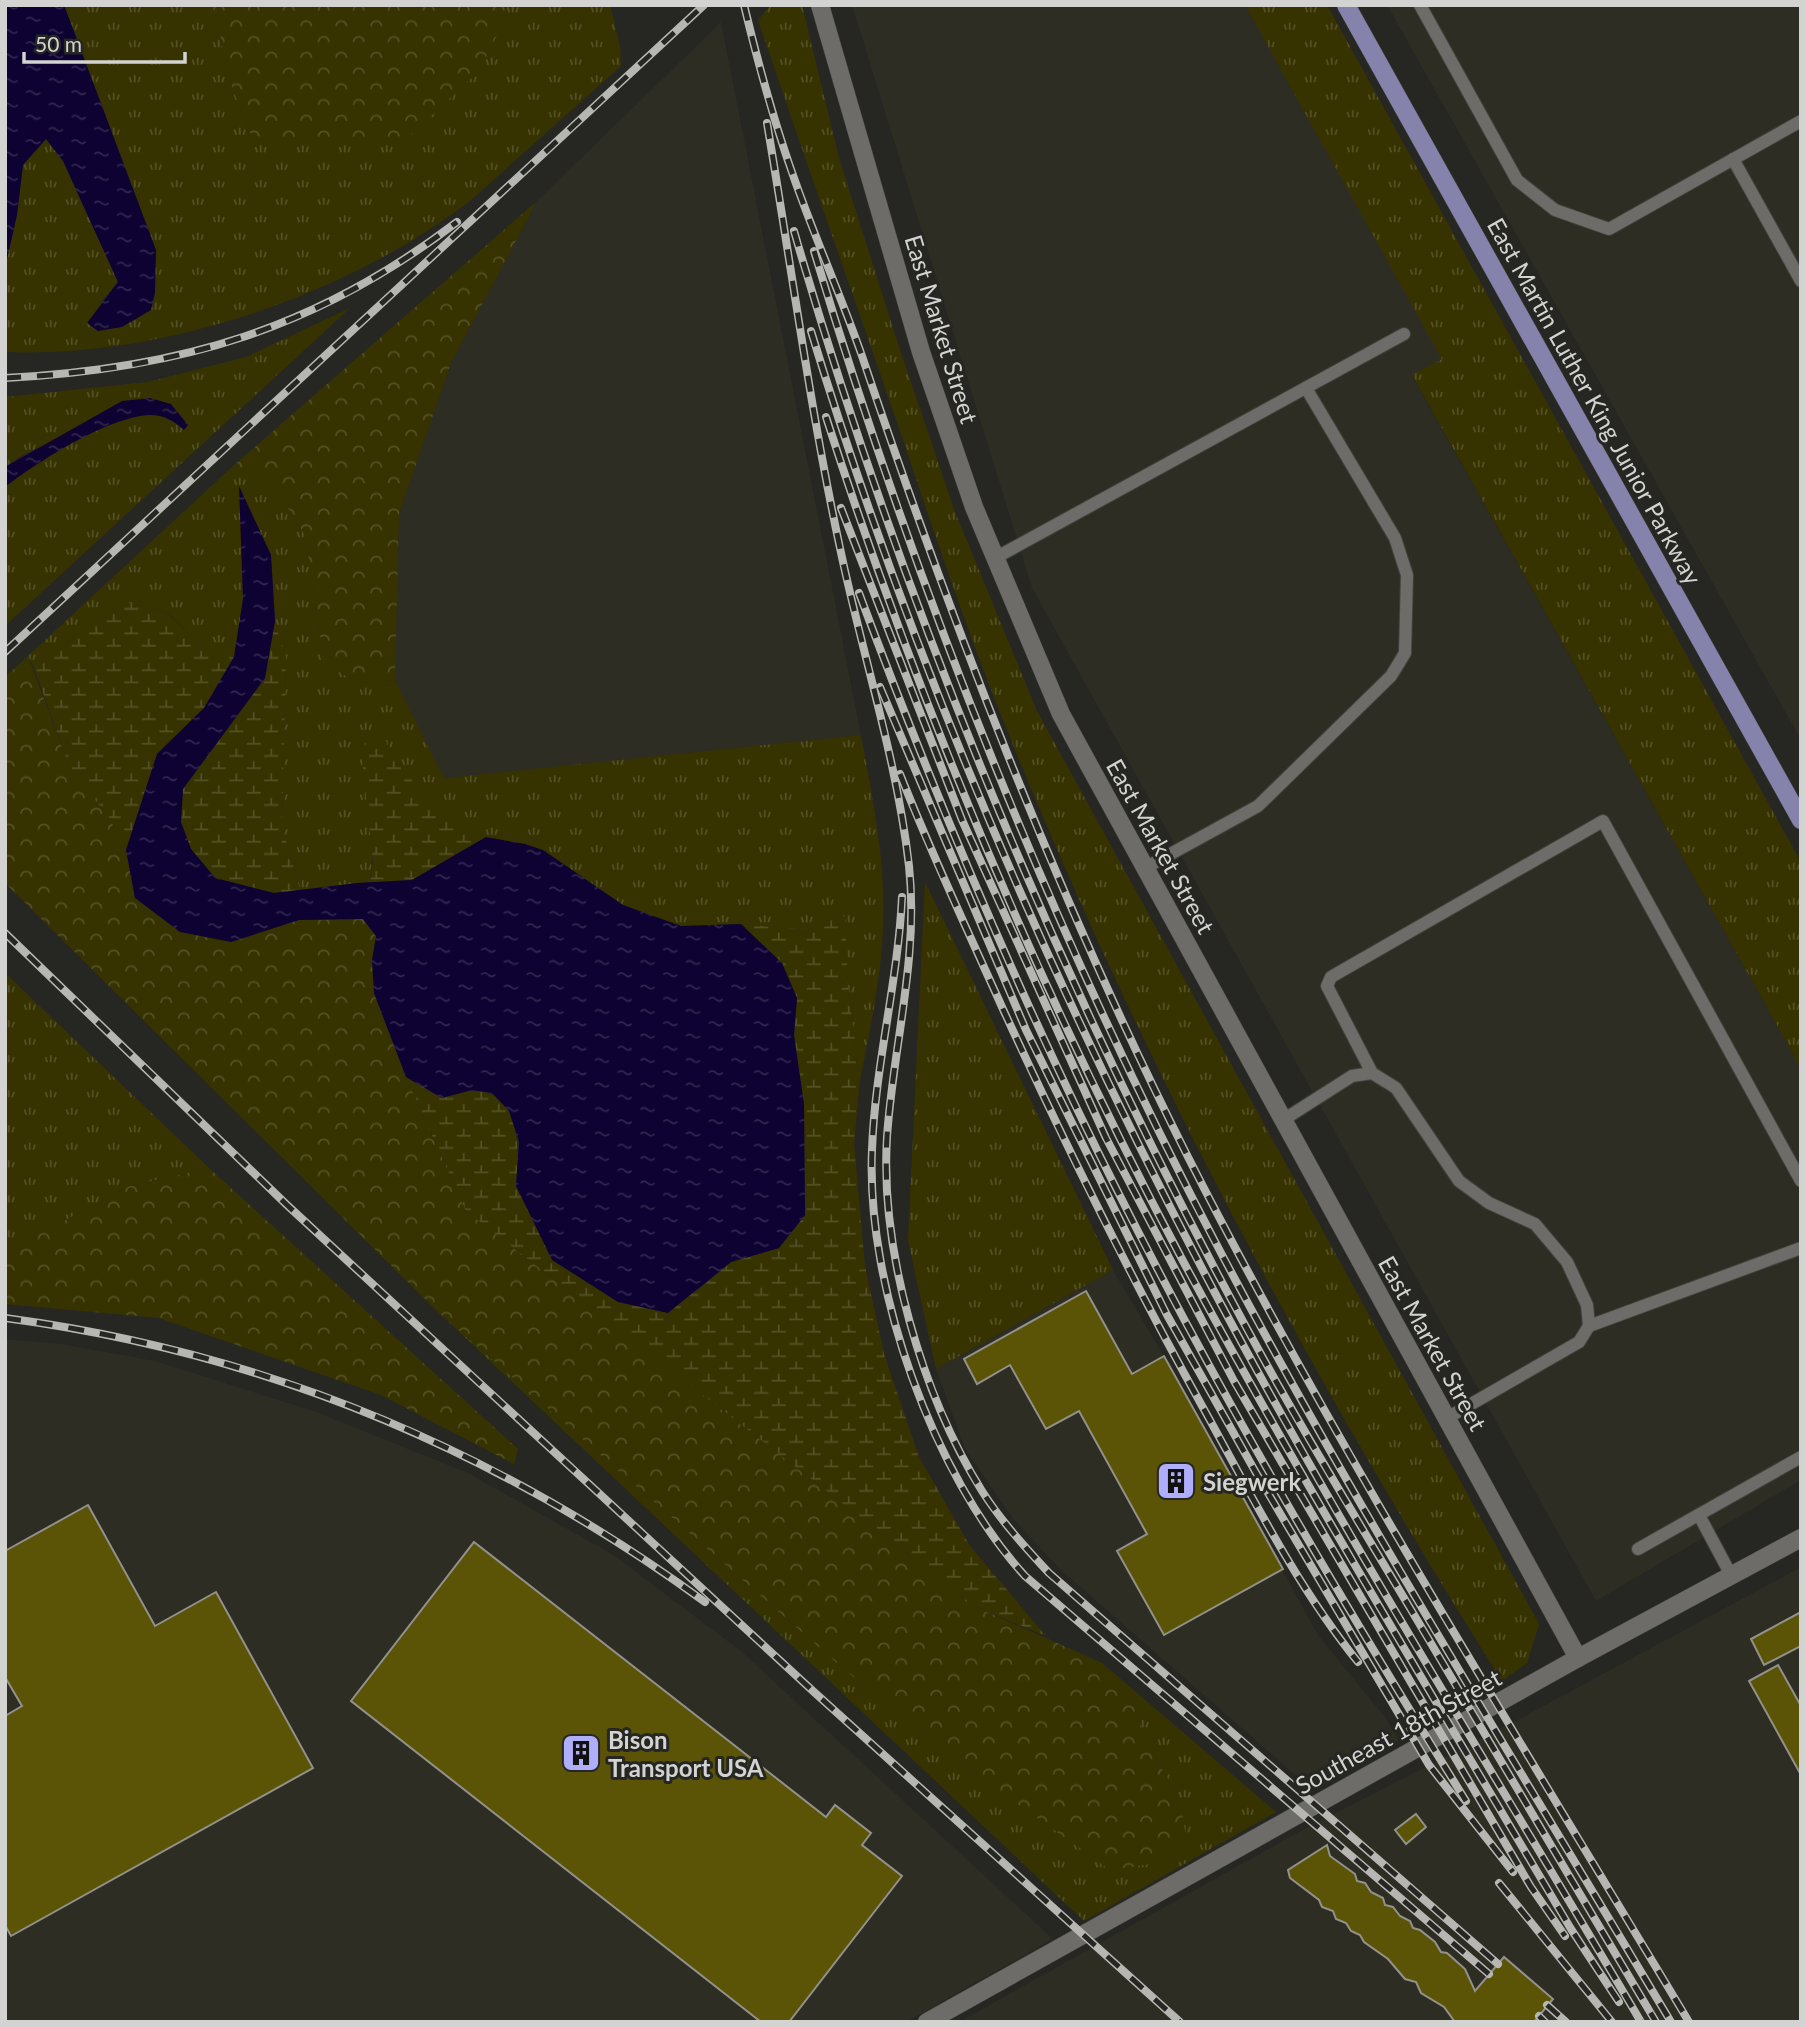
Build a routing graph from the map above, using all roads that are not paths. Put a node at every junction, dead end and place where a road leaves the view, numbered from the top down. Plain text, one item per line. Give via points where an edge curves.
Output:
1 (820, 5) edge
2 (1346, 5) edge
3 (1420, 5) edge
4 (1801, 121) edge
5 (1733, 159) junction
6 (1801, 281) edge
7 (1404, 334) dead end
8 (1306, 388) junction
9 (995, 558) junction
10 (1801, 820) edge
11 (1145, 868) junction
12 (1372, 1073) junction
13 (1283, 1120) junction
14 (1801, 1181) edge
15 (1801, 1248) edge
16 (1589, 1326) junction
17 (1447, 1418) junction
18 (1801, 1457) edge
19 (1700, 1517) junction
20 (1801, 1538) edge
21 (1638, 1549) dead end
22 (1731, 1575) junction
23 (1578, 1658) junction
24 (927, 2022) edge

1 - 9 street, East Market Street via 921,352
2 - 10 main road, East Martin Luther King Junior Parkway
3 - 5 lane via 1517,180 1555,210 1609,229
4 - 5 lane
5 - 6 lane
7 - 8 lane
8 - 9 lane
8 - 11 lane via 1395,538 1407,575 1405,653 1391,676 1258,806
9 - 11 street, East Market Street via 1061,714
11 - 13 street, East Market Street
12 - 13 lane via 1352,1076
12 - 14 lane via 1327,986 1331,977 1603,821
12 - 16 lane via 1396,1088 1459,1181 1489,1203 1535,1224 1567,1262 1587,1305
13 - 17 street, East Market Street
15 - 16 lane
16 - 17 lane via 1579,1342
17 - 23 street, East Market Street
18 - 19 lane
19 - 21 lane
19 - 22 lane
20 - 22 street, Southeast 18th Street
22 - 23 street, Southeast 18th Street
23 - 24 street, Southeast 18th Street

